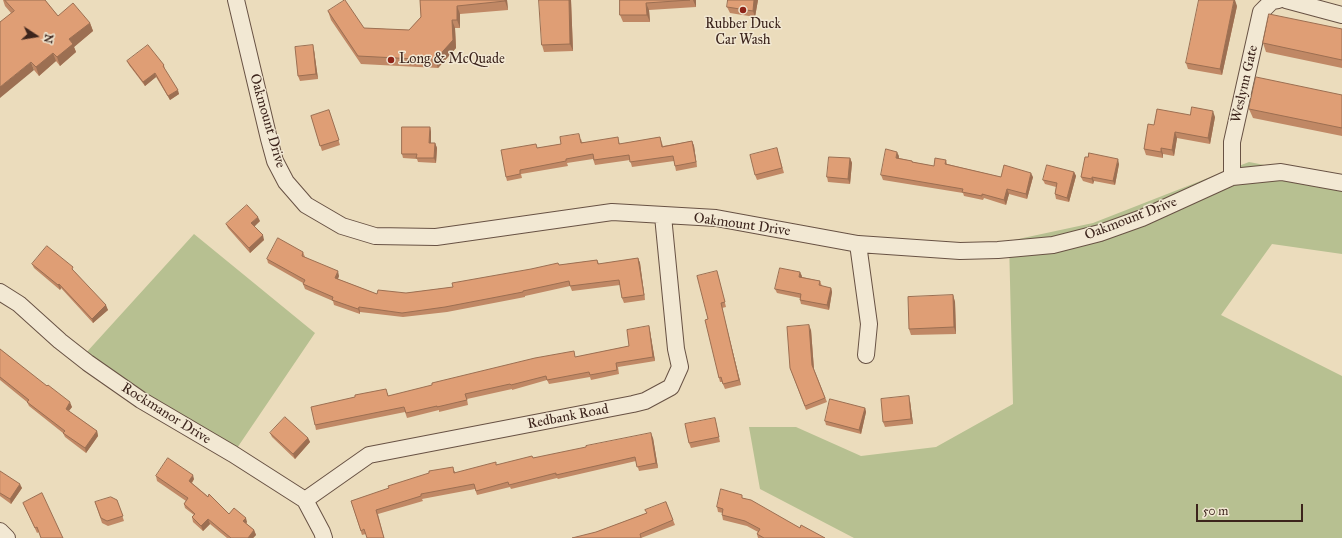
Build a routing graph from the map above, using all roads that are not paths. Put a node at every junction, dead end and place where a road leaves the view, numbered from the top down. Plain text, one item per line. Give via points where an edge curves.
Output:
1 (236, 0) edge
2 (1278, 0) edge
3 (1286, 0) edge
4 (1342, 15) edge
5 (1232, 177) junction
6 (1342, 183) edge
7 (663, 216) junction
8 (858, 244) junction
9 (0, 292) edge
10 (866, 355) dead end
11 (305, 500) junction
12 (0, 531) edge
13 (7, 538) edge
14 (324, 538) edge

1 - 7 street, Oakmount Drive via 275,161 286,182 306,205 342,226 375,236 436,237 612,212
2 - 5 street, Weslynn Gate via 1272,1 1261,12 1232,142
3 - 4 street
5 - 6 street, Oakmount Drive via 1281,172
5 - 8 street, Oakmount Drive via 1100,234 1053,245 998,250 960,250
7 - 8 street, Oakmount Drive via 716,218
7 - 11 street, Redbank Road via 680,367 671,387 645,401 633,404 369,454
8 - 10 street via 869,324
9 - 11 street, Rockmanor Drive via 19,304 88,363 141,400
11 - 14 street, Rockmanor Drive
12 - 13 street

